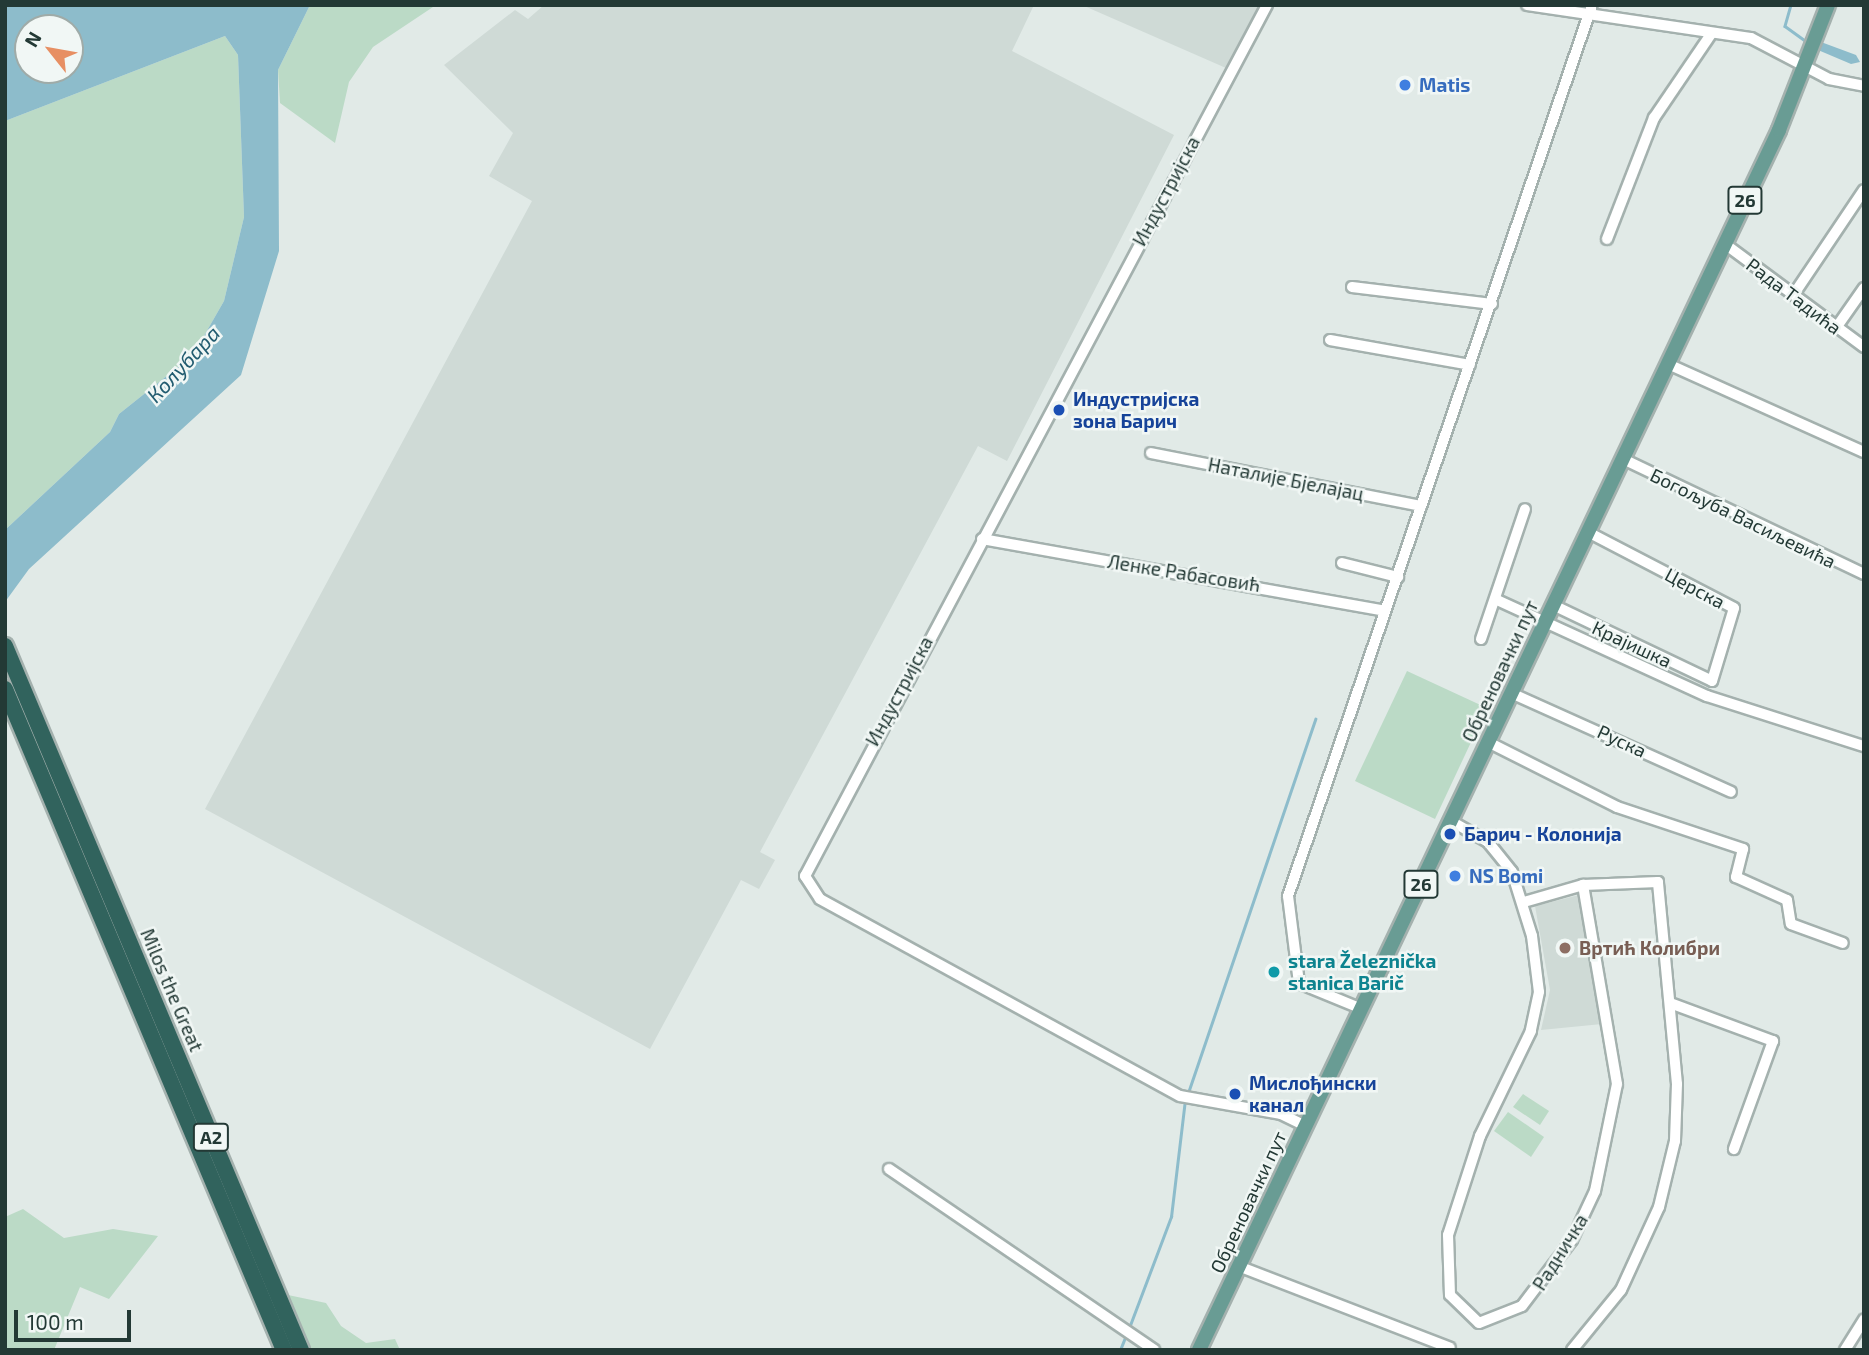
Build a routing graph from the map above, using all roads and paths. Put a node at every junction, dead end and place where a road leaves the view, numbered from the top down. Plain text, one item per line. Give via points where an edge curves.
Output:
1 (1267, 5) edge
2 (1527, 5) edge
3 (1592, 5) edge
4 (1828, 5) edge
5 (1588, 18) junction
6 (1710, 34) junction
7 (1807, 60) junction
8 (1864, 86) edge
9 (1864, 190) edge
10 (1607, 239) dead end
11 (1725, 244) junction
12 (1352, 287) dead end
13 (1864, 288) edge
14 (1794, 294) junction
15 (1492, 304) junction
16 (1836, 328) junction
17 (1331, 340) dead end
18 (1864, 347) edge
19 (1668, 364) junction
20 (1470, 365) junction
21 (1864, 452) edge
22 (1151, 453) dead end
23 (1623, 459) junction
24 (1421, 506) junction
25 (1525, 509) dead end
26 (1588, 532) junction
27 (982, 539) junction
28 (1342, 563) dead end
29 (1864, 574) edge
30 (1398, 577) junction
31 (1497, 600) junction
32 (1385, 611) junction
33 (1550, 611) junction
34 (1481, 639) dead end
35 (5, 646) edge
36 (1712, 681) joint
37 (5, 689) edge
38 (1511, 693) junction
39 (1488, 742) junction
40 (1864, 747) edge
41 (1731, 792) dead end
42 (1451, 821) junction
43 (1583, 885) junction
44 (1524, 902) junction
45 (115, 930) junction
46 (1843, 943) dead end
47 (1670, 1003) junction
48 (1362, 1009) junction
49 (1306, 1126) junction
50 (1734, 1149) dead end
51 (889, 1170) dead end
52 (1238, 1266) junction
53 (1864, 1320) edge
54 (1450, 1348) edge
55 (1201, 1349) edge
56 (284, 1350) edge
57 (300, 1350) edge
58 (1154, 1350) edge
59 (1572, 1350) edge
60 (1845, 1350) edge

1 - 27 street, Индустријска
2 - 5 street
3 - 5 street
4 - 7 main road, Обреновачки пут / 26
5 - 6 street
5 - 15 street
6 - 7 street via 1759,40
6 - 10 street via 1654,118
7 - 8 street
7 - 11 main road, Обреновачки пут / 26
9 - 14 street
11 - 14 street, Рада Тадића
11 - 19 main road, Обреновачки пут / 26
12 - 15 street
13 - 16 street
14 - 16 street, Рада Тадића
15 - 20 street
16 - 18 street, Рада Тадића
17 - 20 street
19 - 21 street
19 - 23 main road, Обреновачки пут / 26
20 - 24 street
22 - 24 street, Наталије Бјелајац
23 - 26 main road, Обреновачки пут / 26
23 - 29 street, Богољуба Васиљевића
24 - 30 street
25 - 31 street
26 - 33 main road, Обреновачки пут / 26
26 - 36 street, Церска via 1734,608
27 - 32 street, Ленке Рабасовић
27 - 49 street, Индустријска via 808,866 806,886 1186,1098 1281,1114
28 - 30 street
30 - 32 street
31 - 33 street
31 - 34 street
32 - 48 street via 1288,896 1299,983
33 - 36 street, Крајишка
33 - 38 main road, Обреновачки пут / 26
33 - 40 street via 1707,695
35 - 45 highway, Milos the Great / A2
37 - 45 highway, Milos the Great / A2
38 - 39 main road, Обреновачки пут / 26
38 - 41 street, Руска
39 - 42 main road, Обреновачки пут / 26
39 - 46 street via 1617,807 1743,849 1736,877 1787,900 1791,924
42 - 44 street, Радничка via 1497,851
42 - 48 main road, Обреновачки пут / 26
43 - 44 street
43 - 44 street, Радничка via 1614,1040 1612,1129 1595,1191 1572,1240 1522,1306 1479,1323 1450,1295 1446,1248 1469,1162 1537,1009
43 - 47 street via 1614,879 1658,882
45 - 56 highway, Milos the Great / A2
45 - 57 highway, Milos the Great / A2
47 - 50 street via 1773,1041
47 - 59 street via 1675,1141 1659,1207 1621,1290
48 - 49 main road, Обреновачки пут / 26
49 - 52 main road, Обреновачки пут / 26
51 - 58 street
52 - 54 street
52 - 55 main road, Обреновачки пут / 26
53 - 60 street

